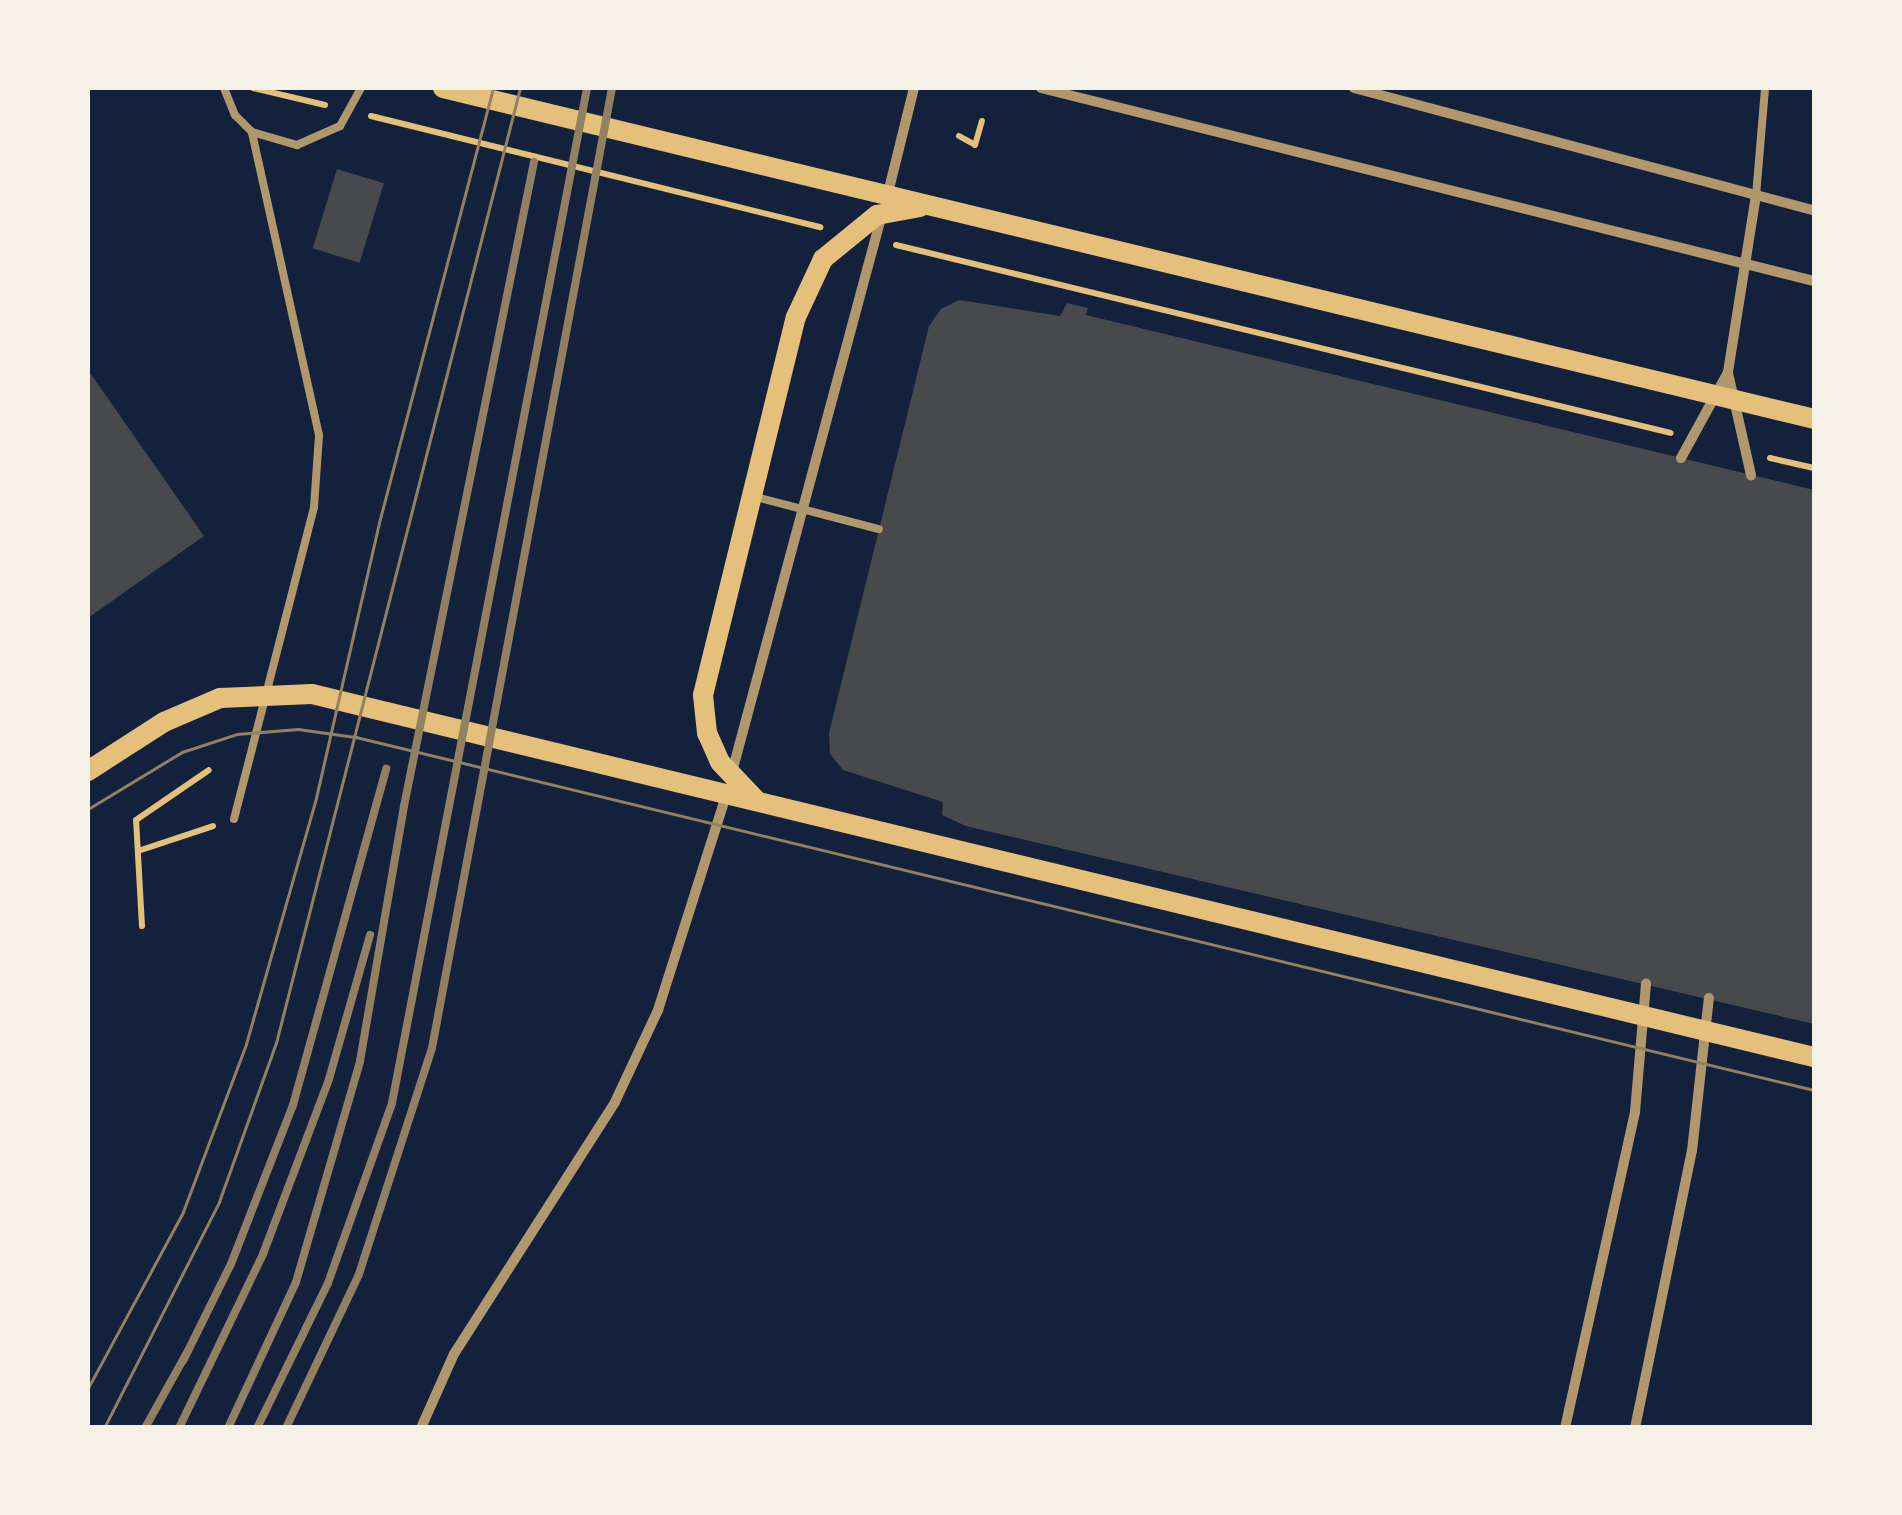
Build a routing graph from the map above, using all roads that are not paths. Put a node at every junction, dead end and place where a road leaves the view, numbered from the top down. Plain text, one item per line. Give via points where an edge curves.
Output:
1 (224, 88) edge
2 (361, 88) edge
3 (443, 88) edge
4 (914, 88) edge
5 (1041, 88) edge
6 (1354, 88) edge
7 (1764, 88) edge
8 (252, 132) junction
9 (1756, 196) junction
10 (932, 205) junction
11 (1814, 210) edge
12 (1746, 264) junction
13 (1814, 280) edge
14 (1728, 372) junction
15 (1814, 419) edge
16 (1681, 458) dead end
17 (1751, 475) dead end
18 (752, 496) junction
19 (879, 530) dead end
20 (88, 771) edge
21 (756, 800) junction
22 (234, 819) road end
23 (1646, 983) dead end
24 (1710, 998) dead end
25 (1814, 1057) edge
26 (421, 1428) edge
27 (1564, 1428) edge
28 (1635, 1428) edge

1 - 8 lane via 235,115
2 - 8 lane via 340,126 320,139 285,144
3 - 10 main road
4 - 26 street via 705,875 658,1010 615,1102 454,1354
5 - 12 street
6 - 9 street
7 - 9 lane
8 - 22 lane via 319,436 314,507
9 - 11 street
9 - 12 street
10 - 15 main road
10 - 18 main road via 877,215 823,260 796,317
12 - 13 street
12 - 14 street
14 - 16 street
14 - 17 street
18 - 19 lane
18 - 21 main road via 703,695 707,733 720,762
20 - 21 main road via 164,722 220,698 274,691 312,694
21 - 25 main road
23 - 27 street via 1635,1112
24 - 28 street via 1692,1151

